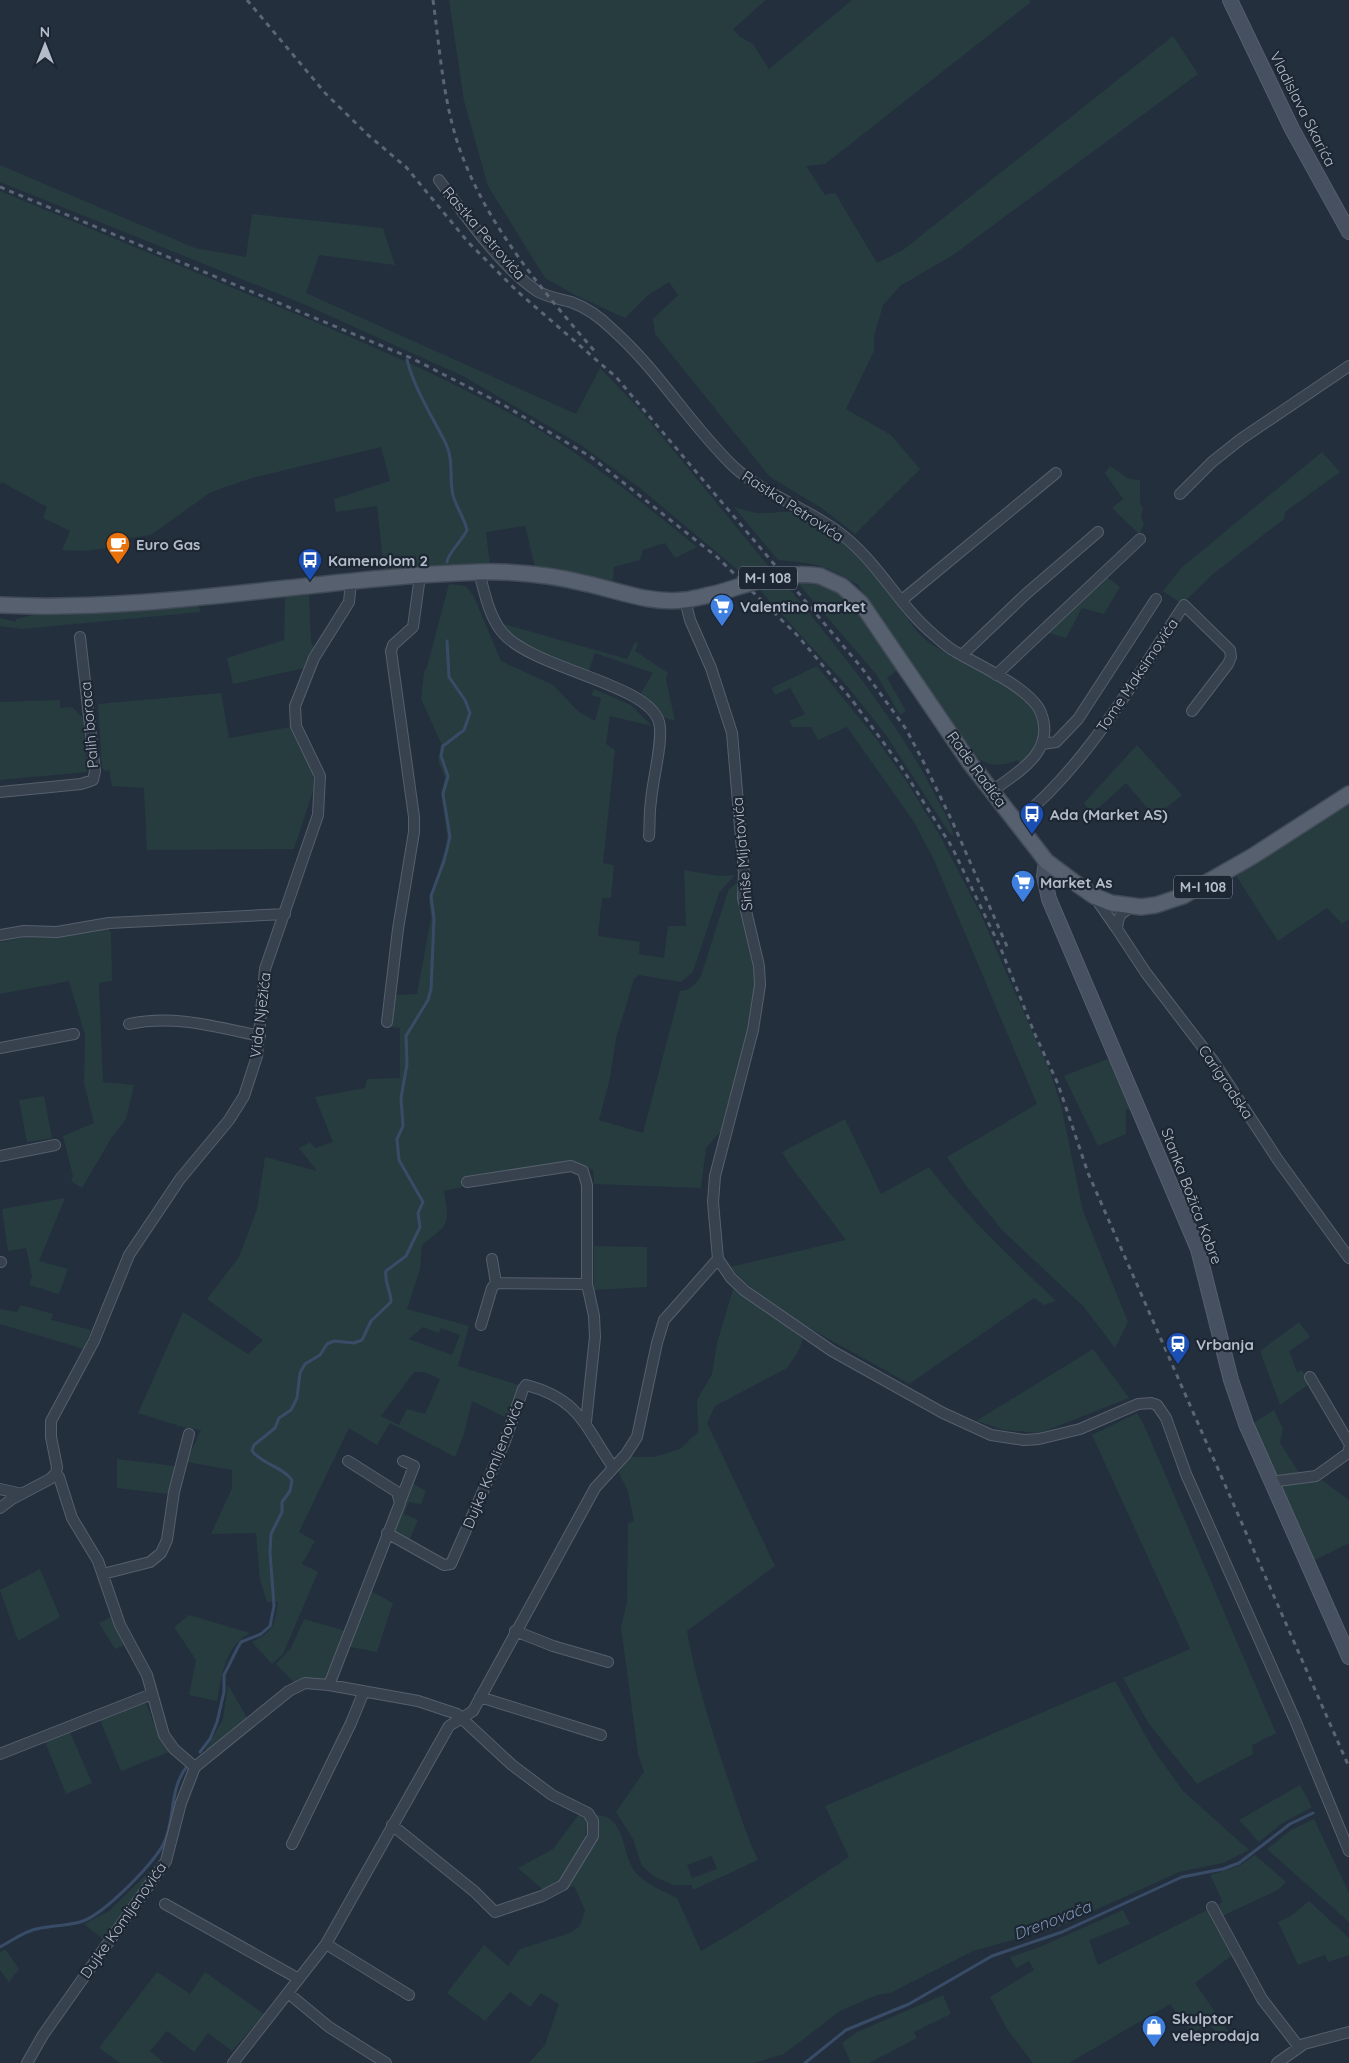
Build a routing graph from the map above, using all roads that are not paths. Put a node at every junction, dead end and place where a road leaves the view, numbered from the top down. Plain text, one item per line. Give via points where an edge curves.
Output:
1 (1230, 0) edge
2 (439, 180) dead end
3 (1349, 232) edge
4 (1349, 366) edge
5 (1056, 473) dead end
6 (1180, 494) dead end
7 (1098, 532) dead end
8 (1140, 539) dead end
9 (479, 572) junction
10 (420, 576) junction
11 (351, 582) junction
12 (1156, 599) dead end
13 (684, 600) junction
14 (902, 600) junction
15 (0, 604) edge
16 (80, 637) dead end
17 (962, 655) junction
18 (996, 675) junction
19 (1192, 711) dead end
20 (1042, 744) junction
21 (992, 791) junction
22 (0, 792) edge
23 (1349, 794) edge
24 (1016, 822) junction
25 (649, 836) dead end
26 (1046, 861) junction
27 (1070, 879) junction
28 (1046, 889) junction
29 (1094, 896) junction
30 (1130, 907) junction
31 (285, 914) junction
32 (1117, 930) junction
33 (0, 935) edge
34 (387, 1022) dead end
35 (128, 1024) dead end
36 (74, 1034) dead end
37 (260, 1036) junction
38 (0, 1048) edge
39 (55, 1145) dead end
40 (0, 1156) edge
41 (467, 1182) dead end
42 (492, 1258) dead end
43 (1349, 1258) edge
44 (718, 1259) junction
45 (496, 1283) junction
46 (587, 1284) junction
47 (481, 1325) dead end
48 (1310, 1377) dead end
49 (586, 1422) junction
50 (189, 1434) dead end
51 (1349, 1443) edge
52 (1349, 1449) edge
53 (348, 1461) dead end
54 (404, 1461) dead end
55 (613, 1467) junction
56 (56, 1473) junction
57 (1270, 1482) junction
58 (0, 1489) edge
59 (22, 1494) junction
60 (400, 1503) junction
61 (0, 1508) edge
62 (387, 1533) junction
63 (103, 1574) junction
64 (515, 1631) junction
65 (1349, 1656) edge
66 (608, 1662) dead end
67 (329, 1685) junction
68 (364, 1691) junction
69 (152, 1694) junction
70 (480, 1697) junction
71 (460, 1718) junction
72 (602, 1735) dead end
73 (0, 1754) edge
74 (195, 1767) junction
75 (392, 1825) junction
76 (292, 1844) dead end
77 (1349, 1851) edge
78 (165, 1904) dead end
79 (1212, 1908) dead end
80 (326, 1944) junction
81 (299, 1979) junction
82 (288, 1993) junction
83 (409, 1995) dead end
84 (1349, 2032) edge
85 (1299, 2047) junction
86 (27, 2063) edge
87 (233, 2063) edge
88 (386, 2063) edge
89 (1277, 2063) edge

1 - 3 street, Vladislava Skarića via 1292,129
2 - 14 street, Rastka Petrovića via 521,278 539,293 575,304 600,318 616,332 703,436 734,467 749,480 842,534 871,562
4 - 6 street via 1240,439
5 - 14 street
7 - 17 street
8 - 18 street
9 - 10 main road, M-I 108
9 - 13 main road, M-I 108 via 536,574 653,599
9 - 25 street via 494,619 508,638 547,662 628,693 658,719
10 - 11 main road, M-I 108
10 - 34 street via 413,627 392,645 391,651 414,824
11 - 15 main road, M-I 108 via 78,607
11 - 31 street, Vida Nježića via 349,602 314,658 295,706 296,726 318,770 320,786 318,815
12 - 20 street via 1078,718 1056,742
13 - 21 main road, Rade Radića / M-I 108, bridge via 797,574 820,576 842,586 861,603
13 - 44 street, Siniše Mijatovića via 732,733 744,898 760,985 753,1030 715,1176 713,1202
14 - 17 street, Rastka Petrovića via 920,623
16 - 22 street, Palih boraca via 95,771 93,780
17 - 18 street, Rastka Petrovića
18 - 20 street, Rastka Petrovića via 1036,705 1044,726
19 - 24 street, Tome Maksimovića via 1231,657 1230,650 1184,605 1102,728 1049,793
20 - 21 street via 1030,763
21 - 24 main road, Rade Radića / M-I 108
23 - 30 main road, Rade Radića / M-I 108 via 1202,887 1156,905
24 - 26 main road, Rade Radića / M-I 108
26 - 27 main road, Rade Radića / M-I 108
26 - 28 street, Stanka Božića Kobre
27 - 28 street via 1054,880
27 - 29 main road, Rade Radića / M-I 108
28 - 57 street, Stanka Božića Kobre via 1198,1249 1231,1380
29 - 30 main road, Rade Radića / M-I 108
29 - 32 street, Carigradska
30 - 32 street via 1118,920
31 - 33 street via 109,923 57,932
31 - 37 street, Vida Nježića via 265,969
32 - 43 street, Carigradska via 1214,1062 1278,1160
35 - 37 street via 147,1020 185,1021
36 - 38 street
37 - 56 street, Vida Nježića via 257,1056 241,1102 180,1179 136,1242 94,1341 54,1412 50,1430 57,1462
39 - 40 street
41 - 46 street via 571,1166 583,1171 587,1185
42 - 45 street
44 - 55 street via 664,1320 639,1431 626,1454
44 - 77 street via 745,1291 832,1351 944,1414 991,1435 1039,1439 1080,1429 1138,1404 1157,1405 1166,1418 1186,1474 1291,1710
45 - 46 street
45 - 47 street
46 - 49 street via 596,1337
48 - 51 street
49 - 55 street, Dujke Komljenovića
49 - 62 street, Dujke Komljenovića via 563,1401 526,1385 506,1441 451,1564 444,1565
50 - 63 street via 174,1492 167,1540 161,1553 150,1562
52 - 57 street via 1316,1476
53 - 60 street via 397,1492
54 - 60 street via 414,1466
55 - 64 street via 595,1488
56 - 59 street
56 - 63 street via 72,1518
57 - 65 street, Stanka Božića Kobre
58 - 59 street
59 - 61 street
60 - 62 street
62 - 67 street
63 - 69 street via 116,1616 145,1670
64 - 66 street
64 - 70 street
67 - 68 street, Dujke Komljenovića
67 - 74 street, Dujke Komljenovića via 305,1684 289,1691
68 - 71 street, Dujke Komljenovića via 426,1703
68 - 76 street
69 - 73 street
69 - 74 street via 168,1742
70 - 71 street via 473,1711
70 - 72 street
71 - 75 street via 449,1726
71 - 75 street, Dujke Komljenovića via 512,1765 552,1795 591,1817 593,1836 572,1874 554,1890 494,1912 475,1892
74 - 86 street, Dujke Komljenovića via 181,1803 166,1861 43,2035
75 - 80 street
78 - 81 street
79 - 85 street via 1262,1999
80 - 81 street
80 - 83 street
81 - 82 street
82 - 87 street
82 - 88 street via 329,2026
84 - 85 street
85 - 89 street

